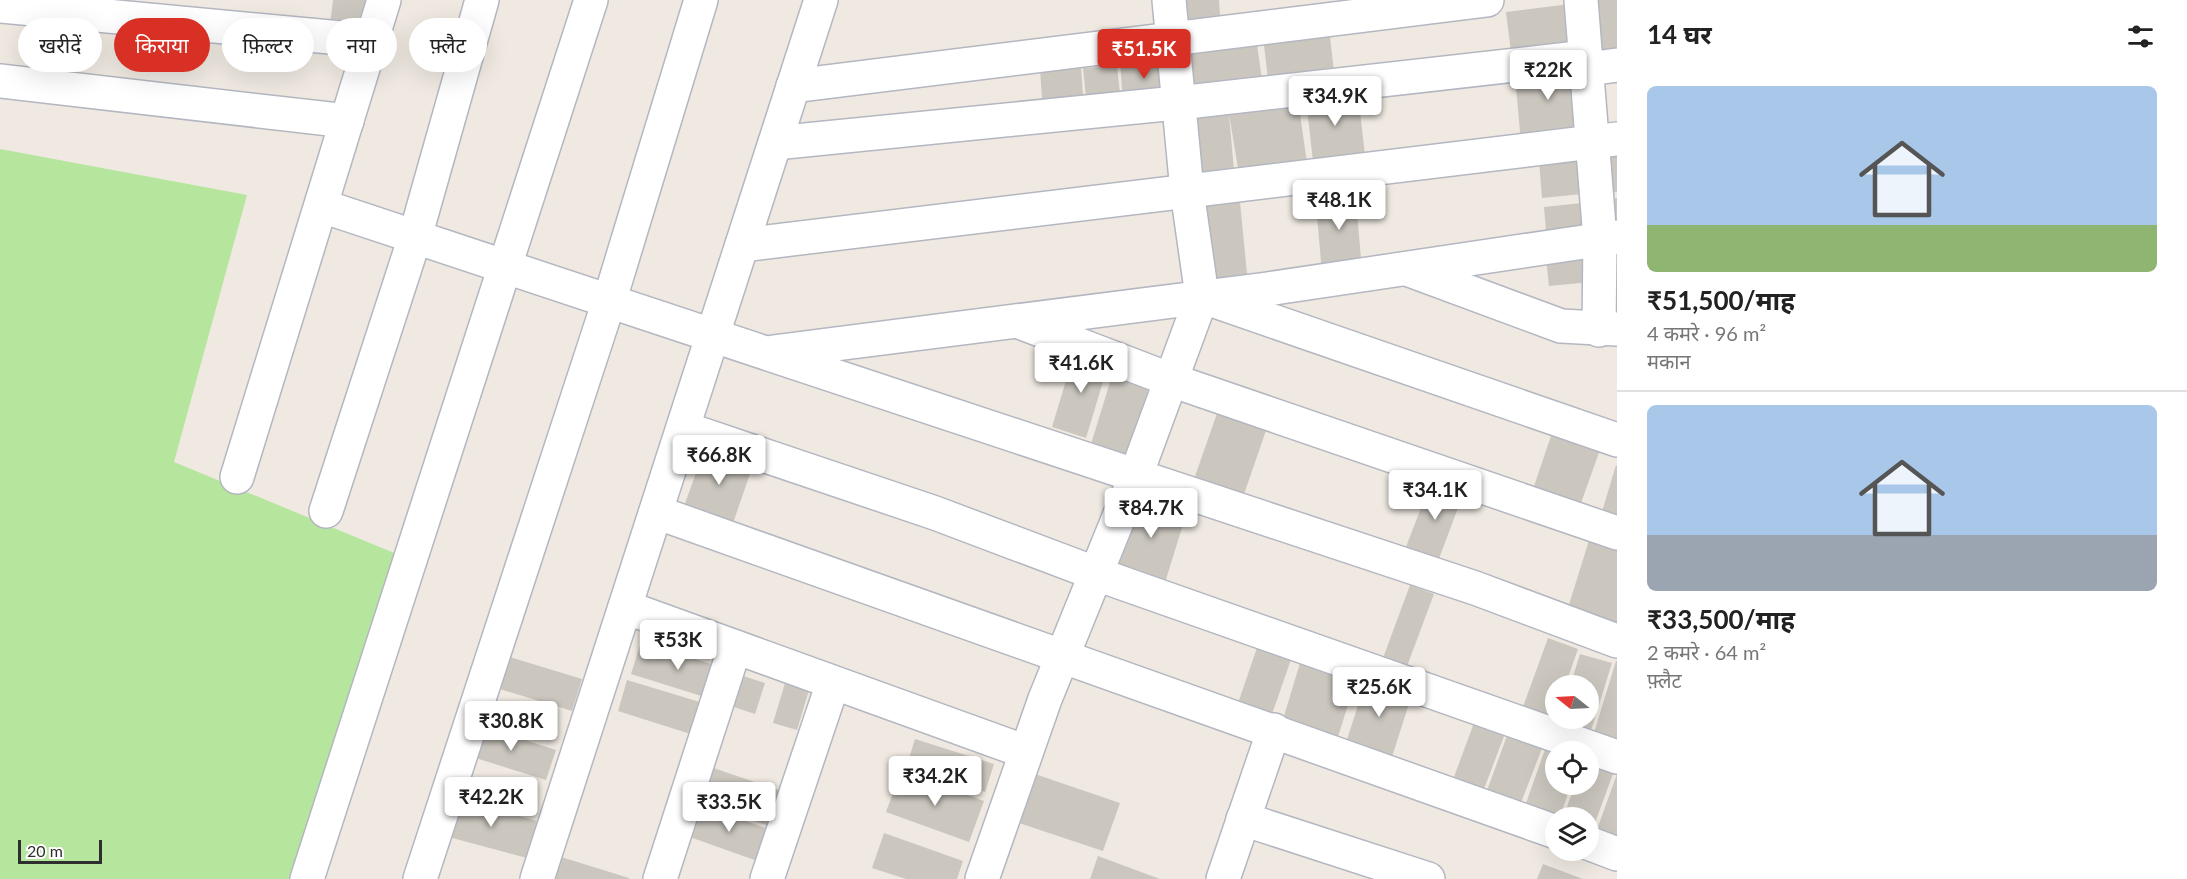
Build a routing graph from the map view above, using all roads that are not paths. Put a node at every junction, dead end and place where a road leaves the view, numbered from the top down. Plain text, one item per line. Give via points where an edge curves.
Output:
1 (384, 0) edge
2 (482, 0) edge
3 (591, 0) edge
4 (701, 0) edge
5 (821, 0) edge
6 (1170, 0) edge
7 (1487, 0) edge
8 (1581, 0) edge
9 (0, 6) edge
10 (379, 18) edge
11 (326, 37) edge
12 (1172, 39) junction
13 (1597, 64) edge
14 (362, 72) edge
15 (0, 81) edge
16 (793, 86) junction
17 (1178, 103) junction
18 (347, 120) junction
19 (1606, 140) edge
20 (775, 143) junction
21 (1186, 191) junction
22 (322, 206) junction
23 (415, 237) junction
24 (1608, 238) edge
25 (742, 245) junction
26 (507, 267) junction
27 (1406, 268) junction
28 (1202, 296) junction
29 (609, 301) junction
30 (1012, 320) junction
31 (1608, 329) edge
32 (713, 336) junction
33 (765, 353) junction
34 (1171, 380) junction
35 (683, 428) junction
36 (1617, 440) edge
37 (1136, 475) junction
38 (237, 477) dead end
39 (326, 511) dead end
40 (656, 512) junction
41 (1617, 533) edge
42 (1096, 574) junction
43 (625, 607) junction
44 (1617, 641) edge
45 (735, 647) junction
46 (1063, 655) junction
47 (833, 682) junction
48 (1274, 730) junction
49 (1026, 752) junction
50 (1617, 757) edge
51 (1243, 819) junction
52 (1545, 827) edge
53 (1599, 847) edge
54 (1617, 854) edge
55 (1360, 868) edge
56 (307, 879) edge
57 (420, 879) edge
58 (537, 879) edge
59 (660, 879) edge
60 (767, 879) edge
61 (982, 879) edge
62 (1223, 879) edge
63 (1428, 879) edge

1 - 10 street
2 - 23 street
3 - 26 street
4 - 29 street
5 - 16 street
6 - 12 street
7 - 12 street
8 - 13 street
9 - 11 street
12 - 16 street
12 - 17 street
13 - 17 street
13 - 19 street
14 - 18 street
15 - 18 street
16 - 20 street
17 - 20 street
17 - 21 street
18 - 22 street
19 - 21 street
19 - 24 street
20 - 25 street
21 - 25 street
21 - 28 street
22 - 23 street
22 - 38 street
23 - 26 street
23 - 39 street
24 - 27 street
24 - 31 street
25 - 32 street
26 - 29 street
26 - 56 street
27 - 28 street
27 - 31 street via 1561,326
28 - 30 street
28 - 34 street
28 - 36 street
29 - 32 street
29 - 57 street
30 - 33 street
30 - 34 street
32 - 33 street
32 - 35 street
33 - 37 street
34 - 37 street
34 - 41 street
35 - 40 street
35 - 42 street via 935,513
37 - 42 street
37 - 44 street via 1475,588
40 - 43 street
40 - 46 street
42 - 46 street
42 - 50 street
43 - 45 street
43 - 58 street
45 - 47 street
45 - 59 street
46 - 48 street
46 - 49 street
47 - 49 street
47 - 60 street
48 - 51 street
48 - 52 street
49 - 61 street
51 - 55 street
51 - 62 street
53 - 54 street
55 - 63 street

